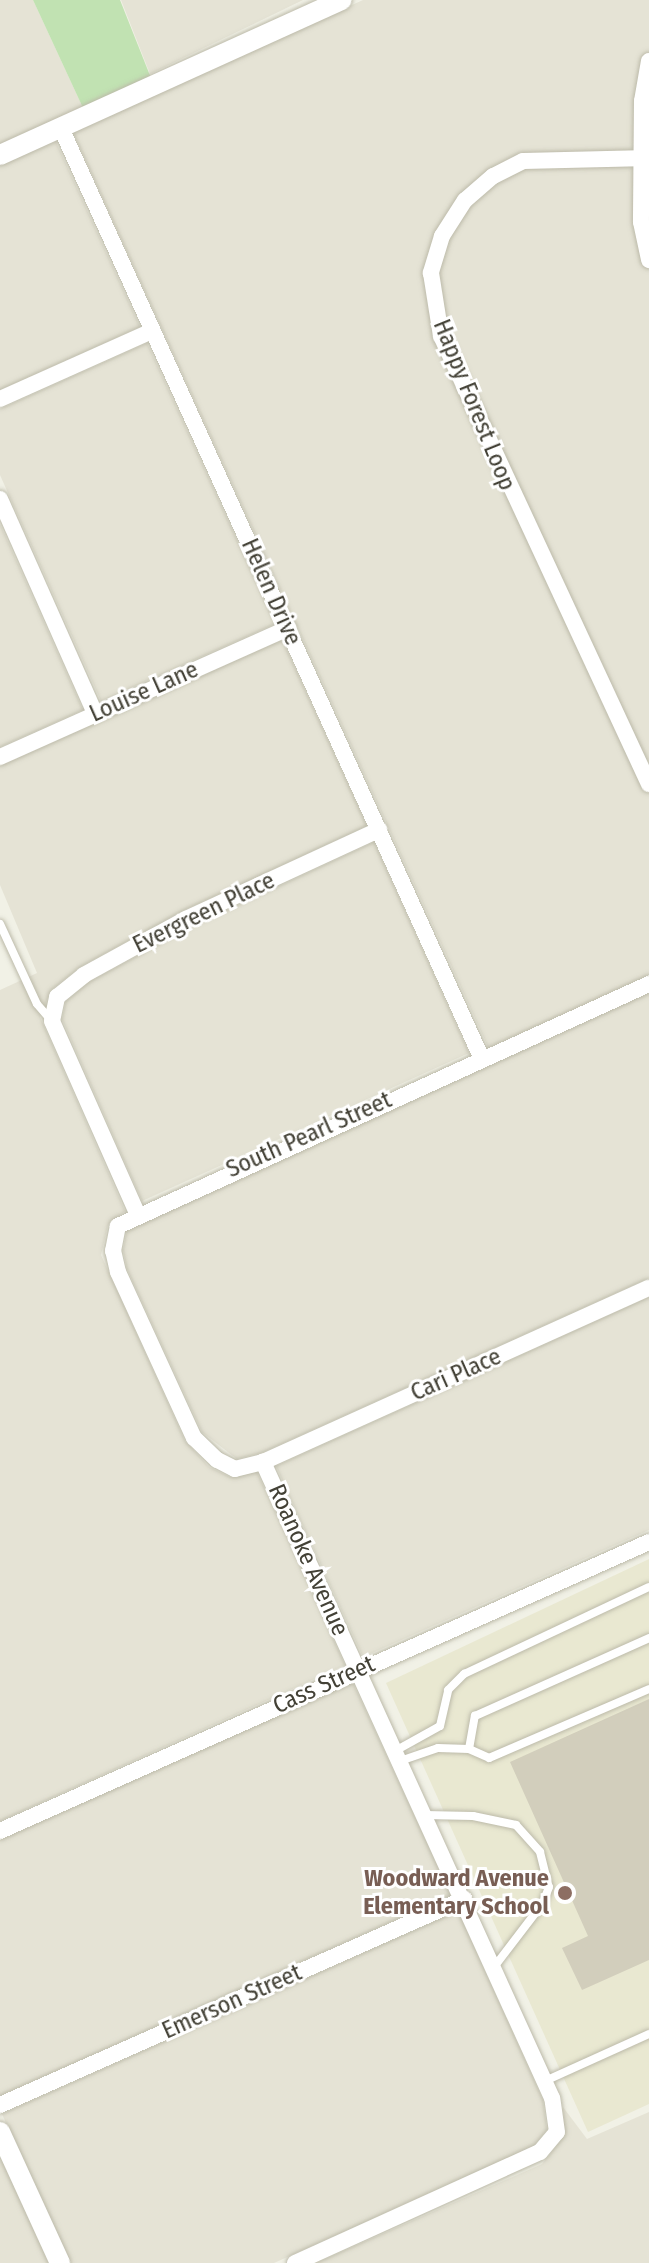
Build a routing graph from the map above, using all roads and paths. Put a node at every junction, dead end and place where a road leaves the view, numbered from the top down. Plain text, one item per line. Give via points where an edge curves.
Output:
1 (342, 0) edge
2 (649, 61) edge
3 (61, 128) junction
4 (0, 155) edge
5 (646, 158) edge
6 (649, 260) edge
7 (152, 331) junction
8 (0, 399) edge
9 (0, 499) edge
10 (288, 628) junction
11 (95, 713) junction
12 (0, 757) edge
13 (649, 784) edge
14 (379, 830) junction
15 (0, 924) edge
16 (649, 984) edge
17 (52, 1021) junction
18 (481, 1057) junction
19 (137, 1213) junction
20 (649, 1288) edge
21 (263, 1462) junction
22 (649, 1543) edge
23 (649, 1587) edge
24 (649, 1638) edge
25 (358, 1669) junction
26 (649, 1689) edge
27 (469, 1749) junction
28 (398, 1756) junction
29 (425, 1815) junction
30 (0, 1831) edge
31 (464, 1899) junction
32 (494, 1967) junction
33 (649, 2034) edge
34 (545, 2081) junction
35 (0, 2105) edge
36 (0, 2132) edge
37 (60, 2263) edge
38 (295, 2263) edge

1 - 3 street
2 - 5 street via 642,101
3 - 4 street
3 - 7 street, Helen Drive
5 - 6 street via 641,222
5 - 13 street, Happy Forest Loop via 523,161 493,176 465,200 442,236 431,273 441,336
7 - 8 street
7 - 10 street, Helen Drive
9 - 11 street
10 - 11 street, Louise Lane
10 - 14 street, Helen Drive
11 - 12 street, Louise Lane
14 - 17 street, Evergreen Place via 186,919 84,975 57,997
14 - 18 street, Helen Drive
15 - 17 lane via 37,1004
16 - 18 street, South Pearl Street
17 - 19 street
18 - 19 street, South Pearl Street
19 - 21 street, Roanoke Avenue via 118,1226 113,1251 118,1272 194,1438 235,1469
20 - 21 street, Cari Place
21 - 25 street, Roanoke Avenue
22 - 25 street, Cass Street
23 - 28 lane via 464,1674 448,1690 440,1726
24 - 27 lane via 475,1716
25 - 28 street, Roanoke Avenue
25 - 30 street, Cass Street
26 - 27 lane via 489,1758
27 - 28 lane via 438,1748
28 - 29 street, Roanoke Avenue
29 - 31 street, Roanoke Avenue
29 - 32 lane via 473,1816 516,1825 540,1852 549,1887 543,1903
31 - 32 street, Roanoke Avenue
31 - 35 street, Emerson Street
32 - 34 street, Roanoke Avenue
33 - 34 lane
34 - 38 street, Roanoke Avenue via 557,2132 540,2152
36 - 37 street

